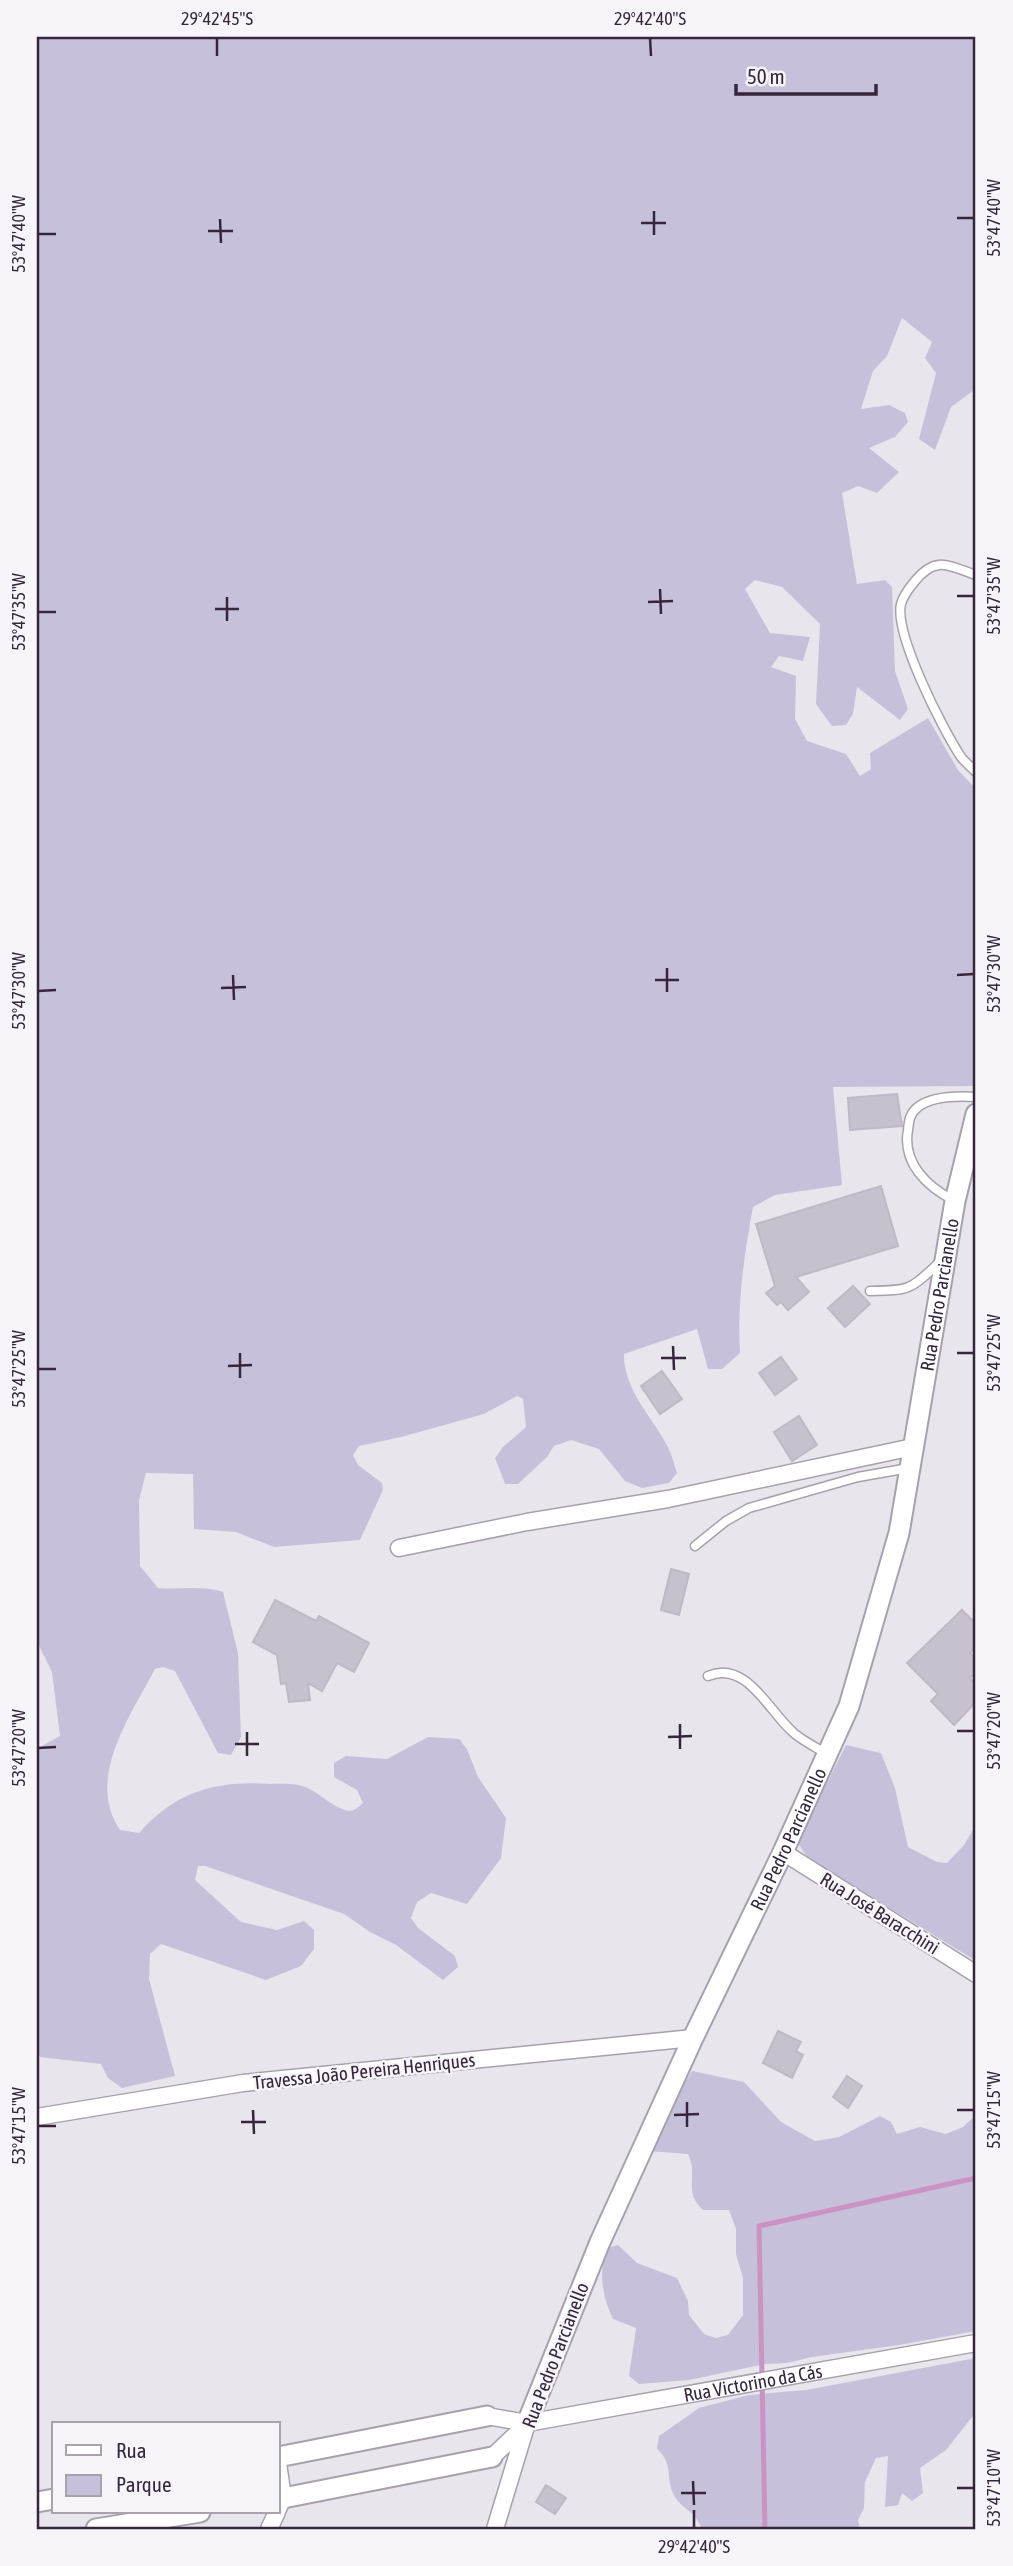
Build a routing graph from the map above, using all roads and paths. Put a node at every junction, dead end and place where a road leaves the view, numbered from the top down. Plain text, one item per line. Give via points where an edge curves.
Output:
1 (976, 575) edge
2 (976, 772) edge
3 (976, 1097) edge
4 (976, 1114) edge
5 (955, 1201) junction
6 (946, 1257) junction
7 (870, 1291) dead end
8 (913, 1447) junction
9 (911, 1468) junction
10 (695, 1546) dead end
11 (399, 1548) dead end
12 (708, 1676) dead end
13 (827, 1754) junction
14 (783, 1852) junction
15 (976, 1974) edge
16 (693, 2038) junction
17 (37, 2117) edge
18 (976, 2343) edge
19 (487, 2416) joint
20 (527, 2423) junction
21 (280, 2457) edge
22 (492, 2457) joint
23 (280, 2504) edge
24 (188, 2514) edge
25 (96, 2529) edge
26 (495, 2529) edge

1 - 2 lane via 942,563 928,566 901,604 914,668 962,758
3 - 5 lane via 937,1100 920,1105 910,1115 906,1142 910,1159 922,1178
4 - 5 street, Rua Pedro Parcianello
5 - 6 street, Rua Pedro Parcianello
6 - 7 lane via 912,1287
6 - 8 street, Rua Pedro Parcianello
8 - 9 street, Rua Pedro Parcianello
8 - 11 street via 655,1502
9 - 10 lane via 858,1476 749,1508
9 - 13 street, Rua Pedro Parcianello via 898,1533 849,1706
12 - 13 lane via 731,1672 758,1692 796,1735
13 - 14 street, Rua Pedro Parcianello
14 - 15 street, Rua José Baracchini
14 - 16 street, Rua Pedro Parcianello
16 - 17 street, Travessa João Pereira Henriques via 243,2083
16 - 20 street, Rua Pedro Parcianello via 600,2242
18 - 20 street, Rua Victorino da Cás
19 - 20 street, Rua Victorino da Cás
19 - 21 street, Rua Victorino da Cás
20 - 22 street
20 - 26 street, Rua Pedro Parcianello
22 - 23 street
24 - 25 street

